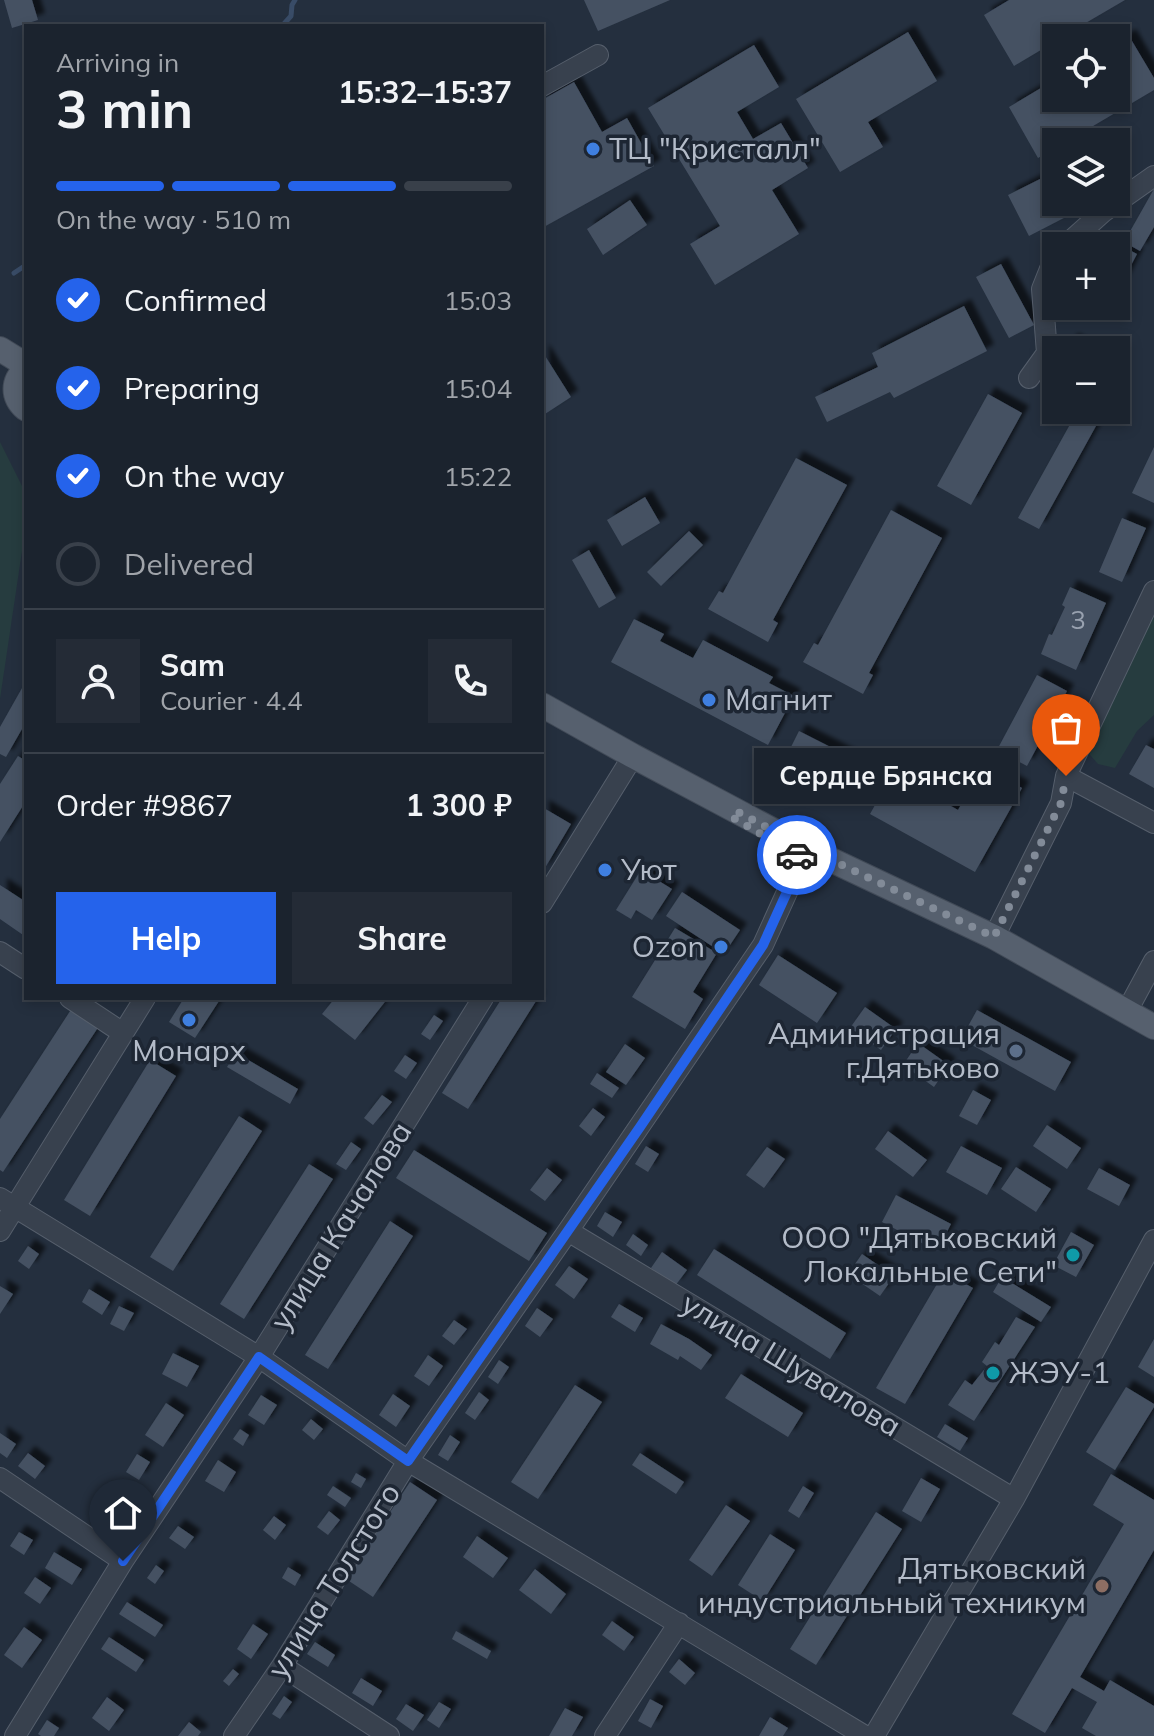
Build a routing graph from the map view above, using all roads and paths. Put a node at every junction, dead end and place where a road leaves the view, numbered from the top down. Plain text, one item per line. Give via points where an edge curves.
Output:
1 (598, 55) dead end
2 (544, 85) edge
3 (1154, 176) edge
4 (1081, 232) edge
5 (1044, 320) edge
6 (0, 349) edge
7 (24, 366) edge
8 (24, 370) edge
9 (1029, 378) dead end
10 (0, 379) edge
11 (22, 405) edge
12 (1154, 591) edge
13 (544, 706) edge
14 (633, 756) junction
15 (1066, 776) junction
16 (736, 811) junction
17 (1154, 823) edge
18 (544, 900) edge
19 (994, 937) junction
20 (0, 952) edge
21 (1154, 961) edge
22 (24, 968) edge
23 (73, 1000) edge
24 (144, 1000) edge
25 (482, 1000) edge
26 (1127, 1011) junction
27 (1154, 1027) edge
28 (123, 1033) junction
29 (8, 1203) edge
30 (0, 1231) edge
31 (568, 1231) junction
32 (1154, 1240) edge
33 (259, 1357) junction
34 (408, 1461) junction
35 (0, 1478) edge
36 (1014, 1499) junction
37 (123, 1561) junction
38 (679, 1623) junction
39 (282, 1666) junction
40 (15, 1736) edge
41 (234, 1736) edge
42 (389, 1736) edge
43 (605, 1736) edge
44 (865, 1736) edge
45 (874, 1736) edge

1 - 2 street
3 - 4 street
5 - 9 street via 1047,353
6 - 7 main road
8 - 11 main road via 15,385
10 - 11 main road
12 - 15 street
13 - 14 main road
14 - 16 main road
14 - 18 street
15 - 17 street
15 - 19 street via 1061,803
16 - 19 main road
16 - 31 street, улица Толстого via 732,817 802,859 763,945
19 - 26 main road
20 - 22 street
21 - 26 street
23 - 28 street
24 - 28 street
25 - 33 street, улица Качалова
26 - 27 main road
28 - 29 street
29 - 30 street
29 - 33 street
31 - 34 street, улица Толстого
31 - 36 street, улица Шувалова
32 - 36 street
33 - 34 street
33 - 37 street, улица Качалова
34 - 38 street
34 - 39 street, улица Толстого
35 - 37 street
36 - 45 street
37 - 40 street, улица Качалова
38 - 43 street
38 - 44 street
39 - 41 street, улица Толстого
39 - 42 street

